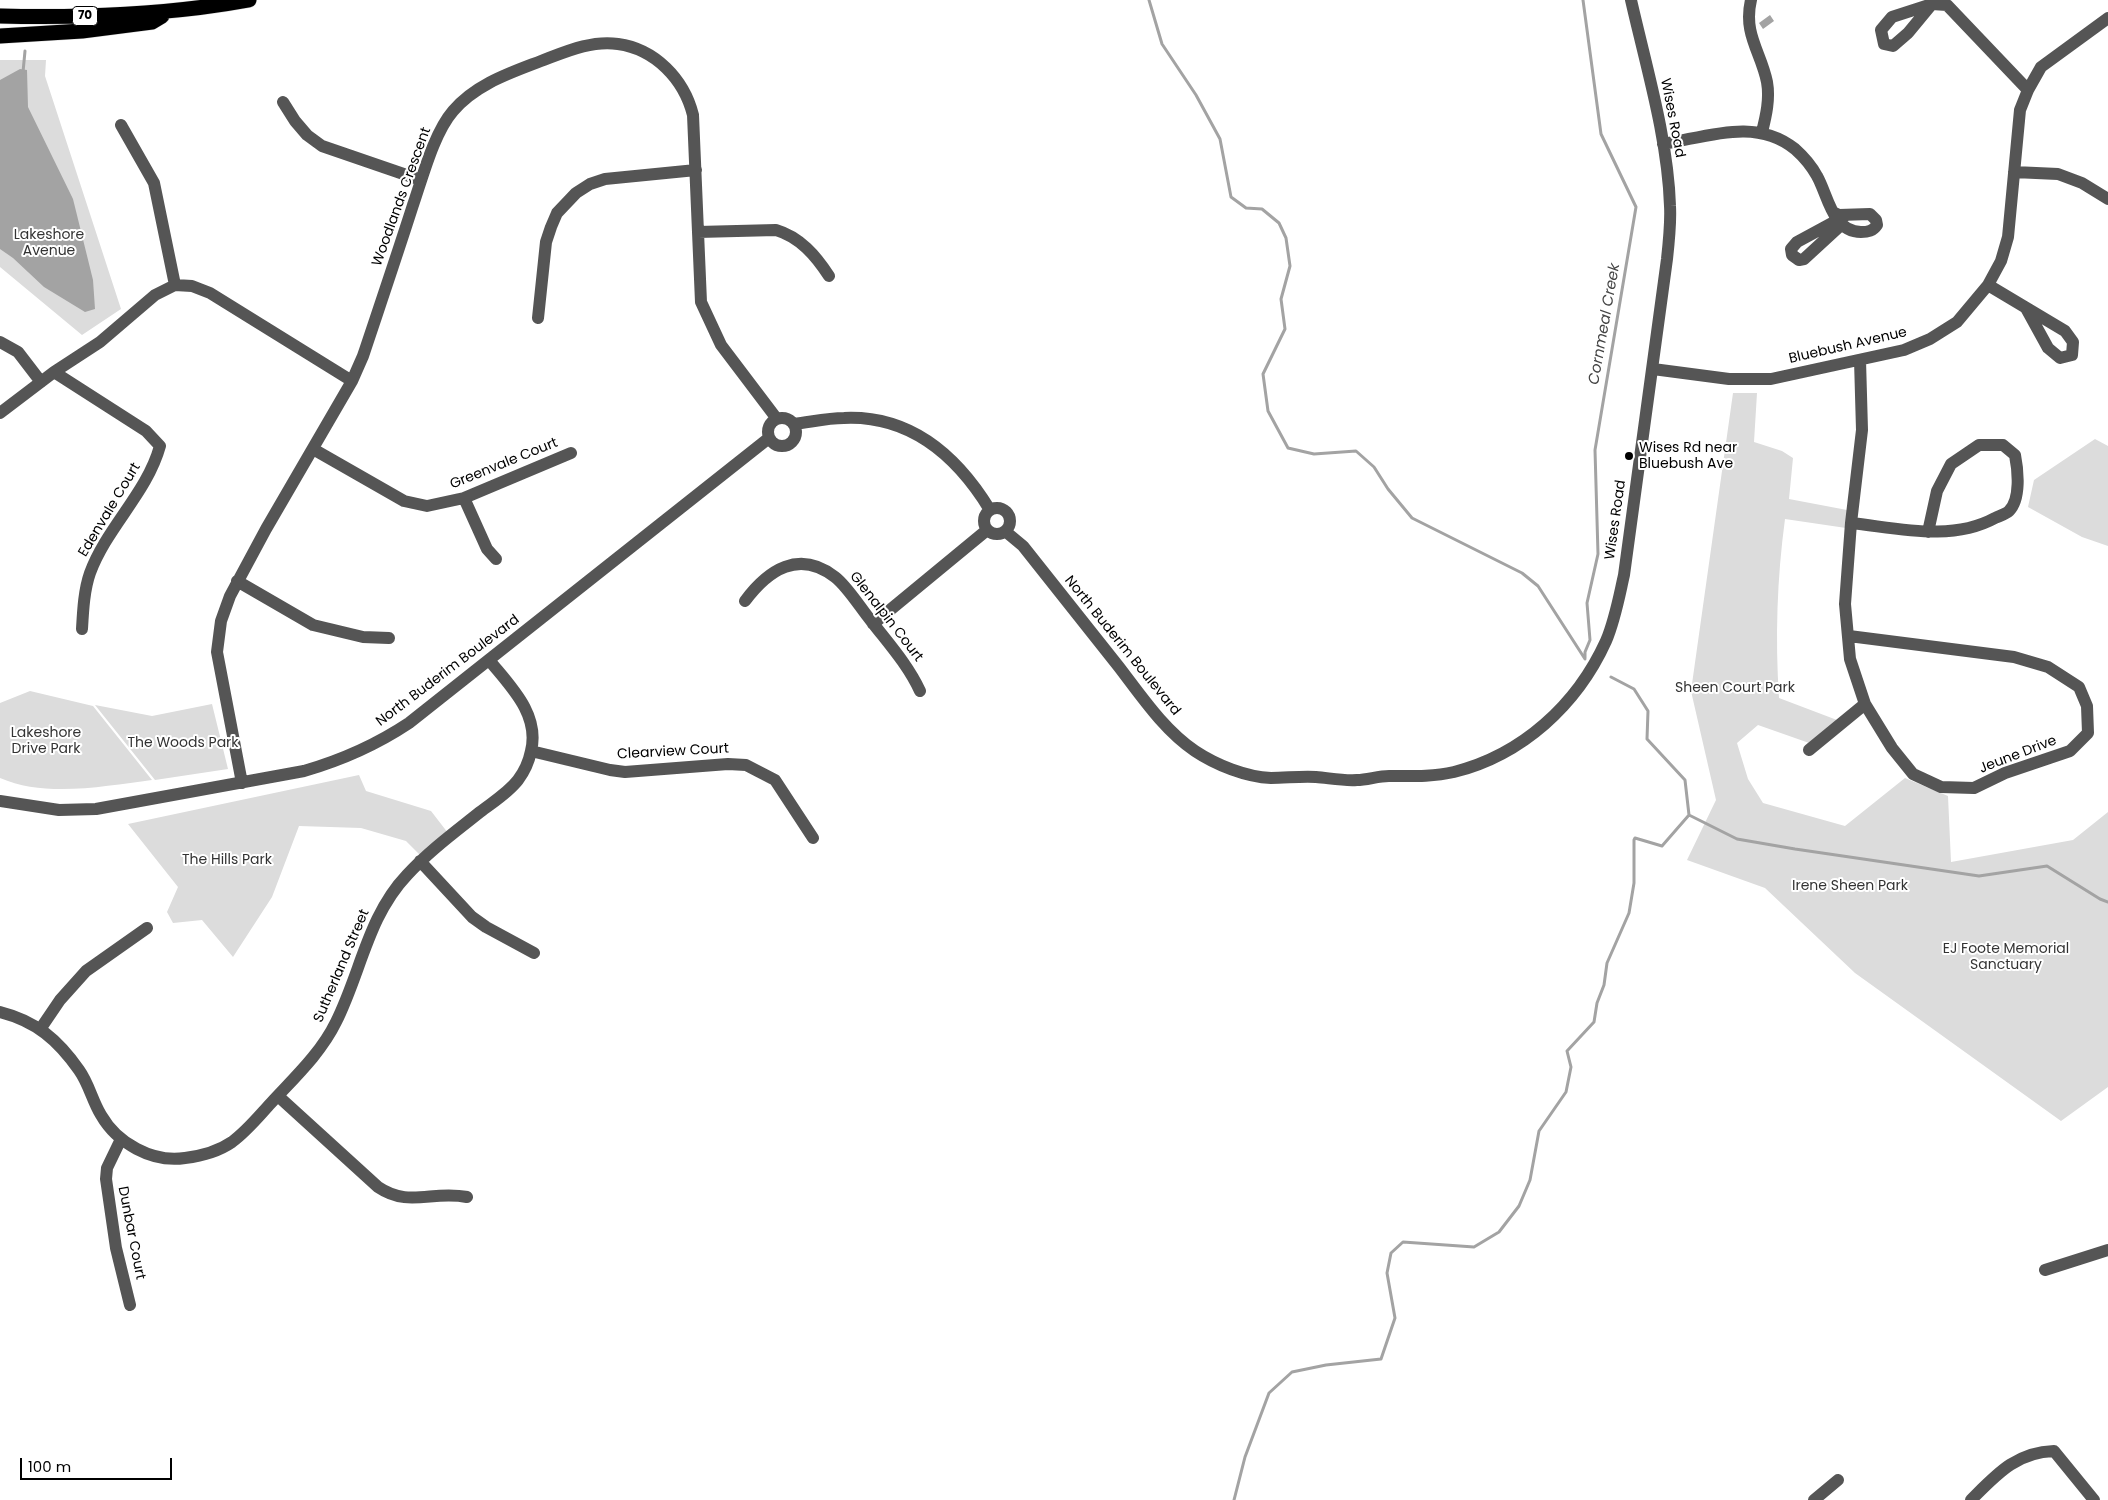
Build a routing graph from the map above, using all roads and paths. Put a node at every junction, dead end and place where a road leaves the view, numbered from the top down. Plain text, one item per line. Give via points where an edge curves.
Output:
1 (249, 0) edge
2 (1631, 0) edge
3 (1751, 0) edge
4 (1932, 4) dead end
5 (170, 11) junction
6 (0, 16) edge
7 (2108, 18) edge
8 (0, 36) edge
9 (2028, 90) junction
10 (283, 102) dead end
11 (121, 125) dead end
12 (1762, 132) junction
13 (1663, 144) junction
14 (696, 170) junction
15 (2014, 172) junction
16 (421, 180) junction
17 (2108, 198) edge
18 (1839, 218) junction
19 (698, 232) junction
20 (1799, 241) junction
21 (1810, 255) junction
22 (829, 276) dead end
23 (175, 285) junction
24 (1988, 285) junction
25 (2026, 308) dead end
26 (538, 318) dead end
27 (0, 342) edge
28 (1860, 360) junction
29 (1652, 369) junction
30 (54, 372) junction
31 (41, 382) junction
32 (352, 382) junction
33 (0, 413) edge
34 (777, 419) junction
35 (794, 424) junction
36 (769, 438) junction
37 (313, 449) junction
38 (570, 452) dead end
39 (464, 498) junction
40 (990, 510) junction
41 (1851, 523) junction
42 (987, 530) junction
43 (1005, 531) junction
44 (1928, 532) junction
45 (496, 559) dead end
46 (237, 581) junction
47 (745, 601) dead end
48 (873, 624) junction
49 (82, 629) dead end
50 (1849, 636) junction
51 (389, 638) dead end
52 (489, 660) junction
53 (920, 691) dead end
54 (1865, 704) junction
55 (1809, 750) dead end
56 (531, 752) junction
57 (1316, 777) joint
58 (242, 783) junction
59 (0, 801) edge
60 (814, 838) dead end
61 (420, 861) junction
62 (147, 928) dead end
63 (534, 953) dead end
64 (0, 1012) edge
65 (41, 1028) junction
66 (278, 1096) junction
67 (121, 1139) junction
68 (467, 1197) dead end
69 (2108, 1250) edge
70 (2045, 1270) dead end
71 (130, 1305) dead end
72 (1838, 1480) dead end
73 (1814, 1500) edge
74 (1971, 1500) edge
75 (2094, 1500) edge

1 - 5 highway, 70
2 - 13 street, Wises Road
3 - 12 street via 1750,35 1764,70 1768,91
4 - 9 street via 1947,5
5 - 6 highway, 70
5 - 8 highway via 152,22 82,31
7 - 9 street, Bluebush Avenue via 2041,67
9 - 15 street, Bluebush Avenue via 2020,110
10 - 16 street via 294,121 322,146
11 - 23 street via 154,183
12 - 13 street via 1733,131
12 - 18 street via 1789,144 1808,161
13 - 29 street, Wises Road via 1670,219 1668,259
14 - 16 street, Woodlands Crescent via 692,115 684,91 674,77 656,59 639,49 598,43 500,77 470,95 446,121
14 - 19 street, Woodlands Crescent
14 - 26 street via 605,179 576,193 557,213 546,242
15 - 17 street via 2058,174
15 - 24 street, Bluebush Avenue via 2008,237 2001,261
16 - 32 street, Woodlands Crescent
18 - 18 street via 1861,214 1862,232 1850,231
18 - 20 street
18 - 21 street
19 - 22 street via 776,230 787,233 819,260
19 - 34 street, Woodlands Crescent via 701,302 721,345
20 - 21 street
20 - 21 street via 1792,248 1792,255 1801,260
23 - 30 street via 155,295 100,342
23 - 32 street via 192,286 210,293
24 - 25 street
24 - 28 street, Bluebush Avenue via 1957,322 1930,339 1904,350
27 - 31 street via 18,352
28 - 29 street, Bluebush Avenue via 1771,379 1729,379
28 - 41 street, Jeune Drive via 1862,430
29 - 57 street, Wises Road via 1616,614 1599,654 1572,697 1549,720 1514,746 1453,772 1357,780
30 - 31 street
30 - 49 street, Edenvale Court via 146,431 160,446 155,465 103,546 90,574
31 - 33 street
32 - 37 street, Woodlands Crescent
34 - 35 street via 785,418
34 - 36 street via 769,428
35 - 36 street via 796,435 790,444 778,446
35 - 40 street via 844,418 903,428 946,453 978,490
36 - 52 street, North Buderim Boulevard
37 - 39 street, Greenvale Court via 404,501 427,506
37 - 46 street, Woodlands Crescent
38 - 39 street, Greenvale Court
39 - 45 street via 486,549
40 - 42 street via 984,521
40 - 43 street via 1001,508 1008,513 1010,525
41 - 44 street
41 - 50 street, Jeune Drive via 1845,604
42 - 43 street via 994,534
42 - 48 street
43 - 57 street, North Buderim Boulevard via 1023,546 1165,725 1186,744 1239,771 1269,778
44 - 44 street via 1937,491 1951,464 1979,444 2003,445 2015,455 2018,475 2015,501 2009,511 1987,523 1948,532
46 - 51 street via 313,625 363,637
46 - 58 street, Woodlands Crescent via 221,621 217,652
47 - 48 street, Glenalpin Court via 768,574 796,564 811,565 836,578
48 - 53 street, Glenalpin Court via 912,674
50 - 54 street, Jeune Drive via 1850,659
50 - 54 street, Jeune Drive via 2014,657 2048,667 2079,687 2088,706 2088,733 2070,751 2005,773 1974,788 1941,787 1913,774 1892,748
52 - 56 street, Sutherland Street via 527,711 533,732
52 - 58 street, North Buderim Boulevard via 409,723 366,748 304,772
54 - 55 street
56 - 60 street, Clearview Court via 625,772 746,765 775,780
56 - 61 street, Sutherland Street via 514,784
58 - 59 street, North Buderim Boulevard via 96,809 59,810
61 - 63 street via 472,917
61 - 66 street, Sutherland Street via 392,893 375,921 331,1033
62 - 65 street via 86,971
64 - 65 street, Sutherland Street
65 - 67 street, Sutherland Street via 76,1066 102,1116
66 - 67 street, Sutherland Street via 232,1142 205,1154 176,1159 158,1157
66 - 68 street via 389,1194 406,1198 444,1194
67 - 71 street, Dunbar Court via 107,1168 106,1192
69 - 70 street
72 - 73 street
74 - 75 street via 2005,1467 2037,1451 2054,1451

